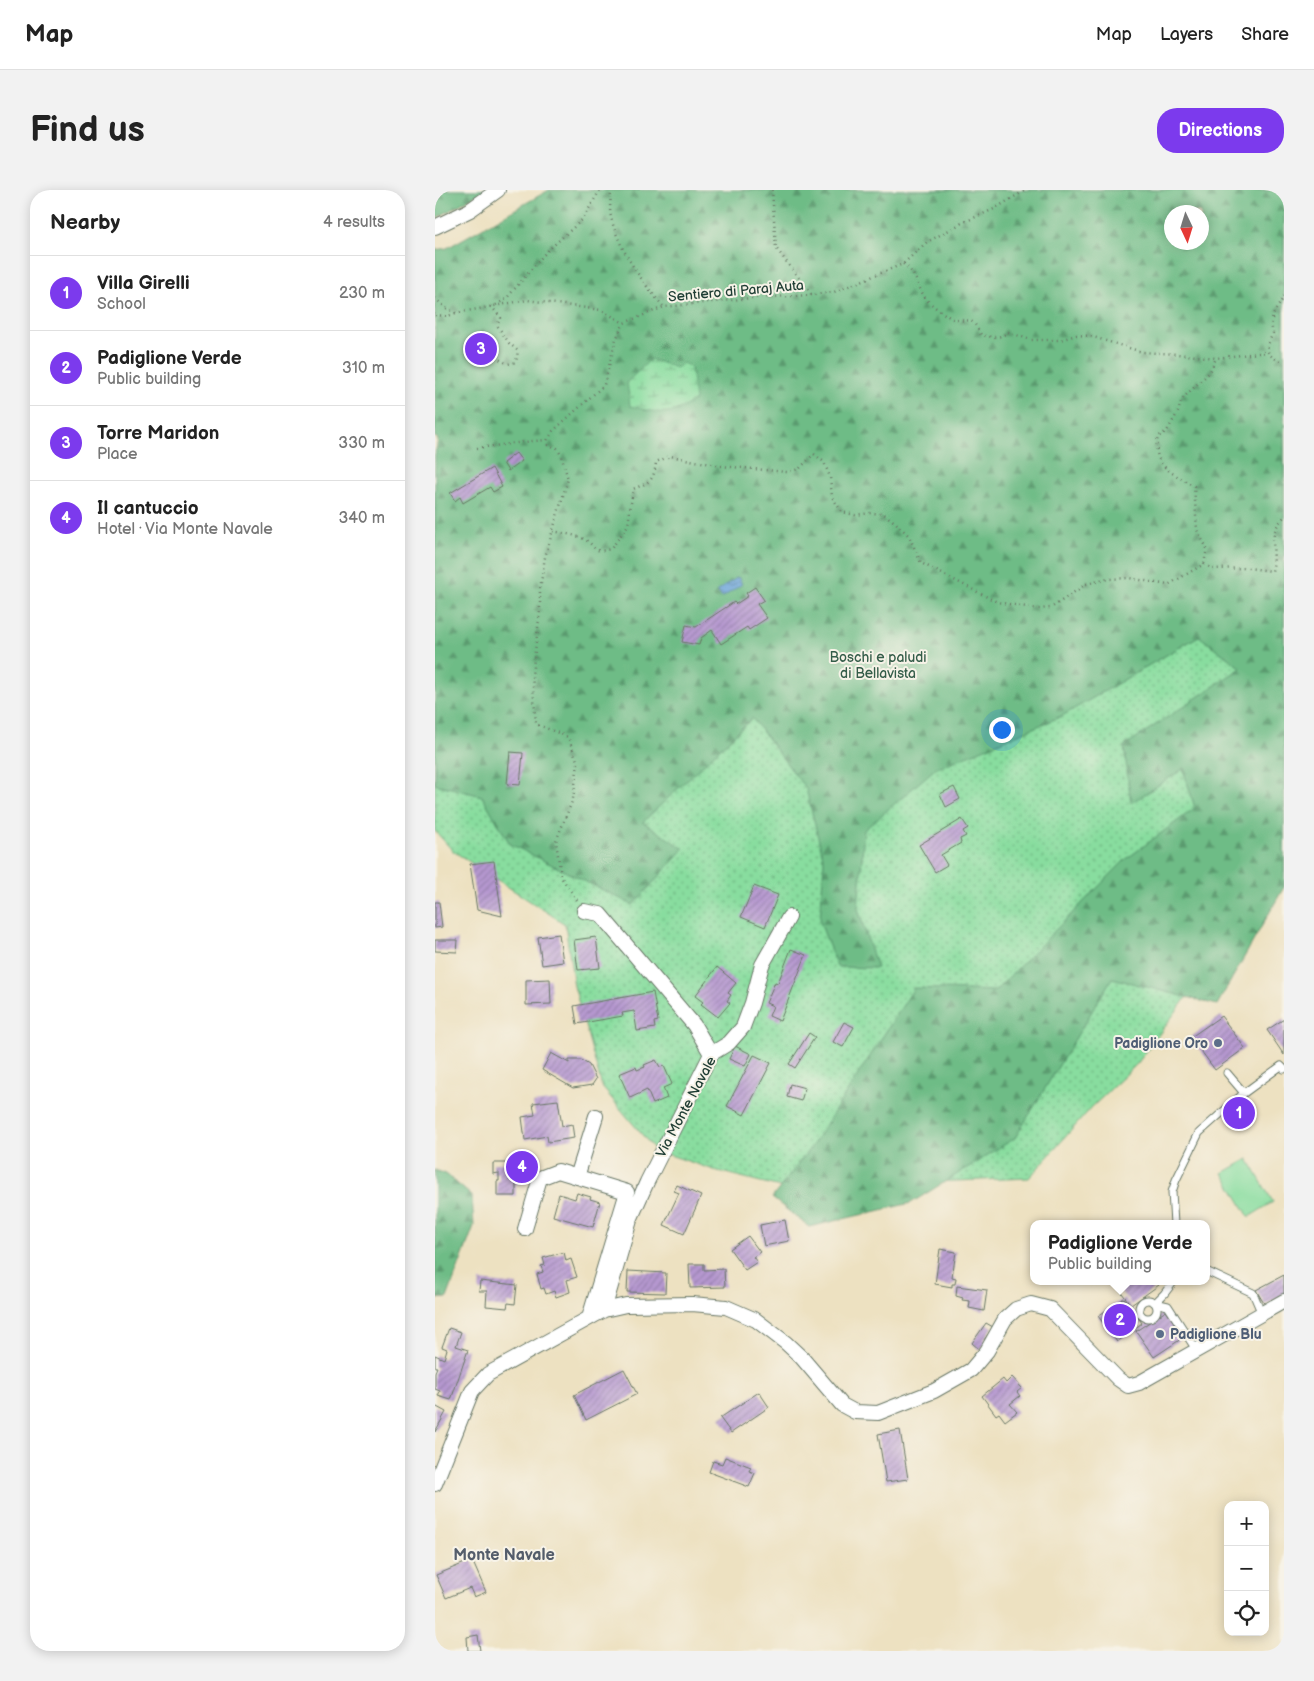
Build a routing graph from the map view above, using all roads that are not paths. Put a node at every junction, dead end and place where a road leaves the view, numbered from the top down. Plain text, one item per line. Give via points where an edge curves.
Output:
1 (498, 190) edge
2 (435, 227) edge
3 (584, 910) road end
4 (789, 917) dead end
5 (711, 1054) junction
6 (1284, 1069) edge
7 (1227, 1073) dead end
8 (1244, 1093) junction
9 (596, 1116) dead end
10 (577, 1176) junction
11 (1174, 1220) edge
12 (525, 1229) dead end
13 (1210, 1274) edge
14 (1171, 1285) edge
15 (1284, 1302) edge
16 (604, 1310) junction
17 (1262, 1314) junction
18 (589, 1318) junction
19 (1197, 1351) junction
20 (435, 1484) edge

1 - 2 street via 470,210
3 - 5 street via 600,914 694,1025
4 - 5 street, Via Monte Navale via 762,965 743,1027 729,1043
5 - 16 street, Via Monte Navale via 630,1220
6 - 8 lane via 1281,1066
7 - 8 lane
8 - 11 lane via 1199,1133 1191,1147 1172,1192
9 - 10 street
10 - 12 street via 557,1171 539,1178
10 - 18 street via 627,1192
13 - 17 lane via 1253,1293
14 - 19 lane via 1155,1303 1168,1306
15 - 17 street
16 - 18 street
16 - 19 street via 626,1305 726,1307 756,1320 786,1342 842,1405 855,1412 878,1413 934,1391 971,1370 987,1352 1005,1319 1016,1309 1031,1304 1051,1309 1128,1386
17 - 19 street
18 - 20 street via 488,1374 472,1391

